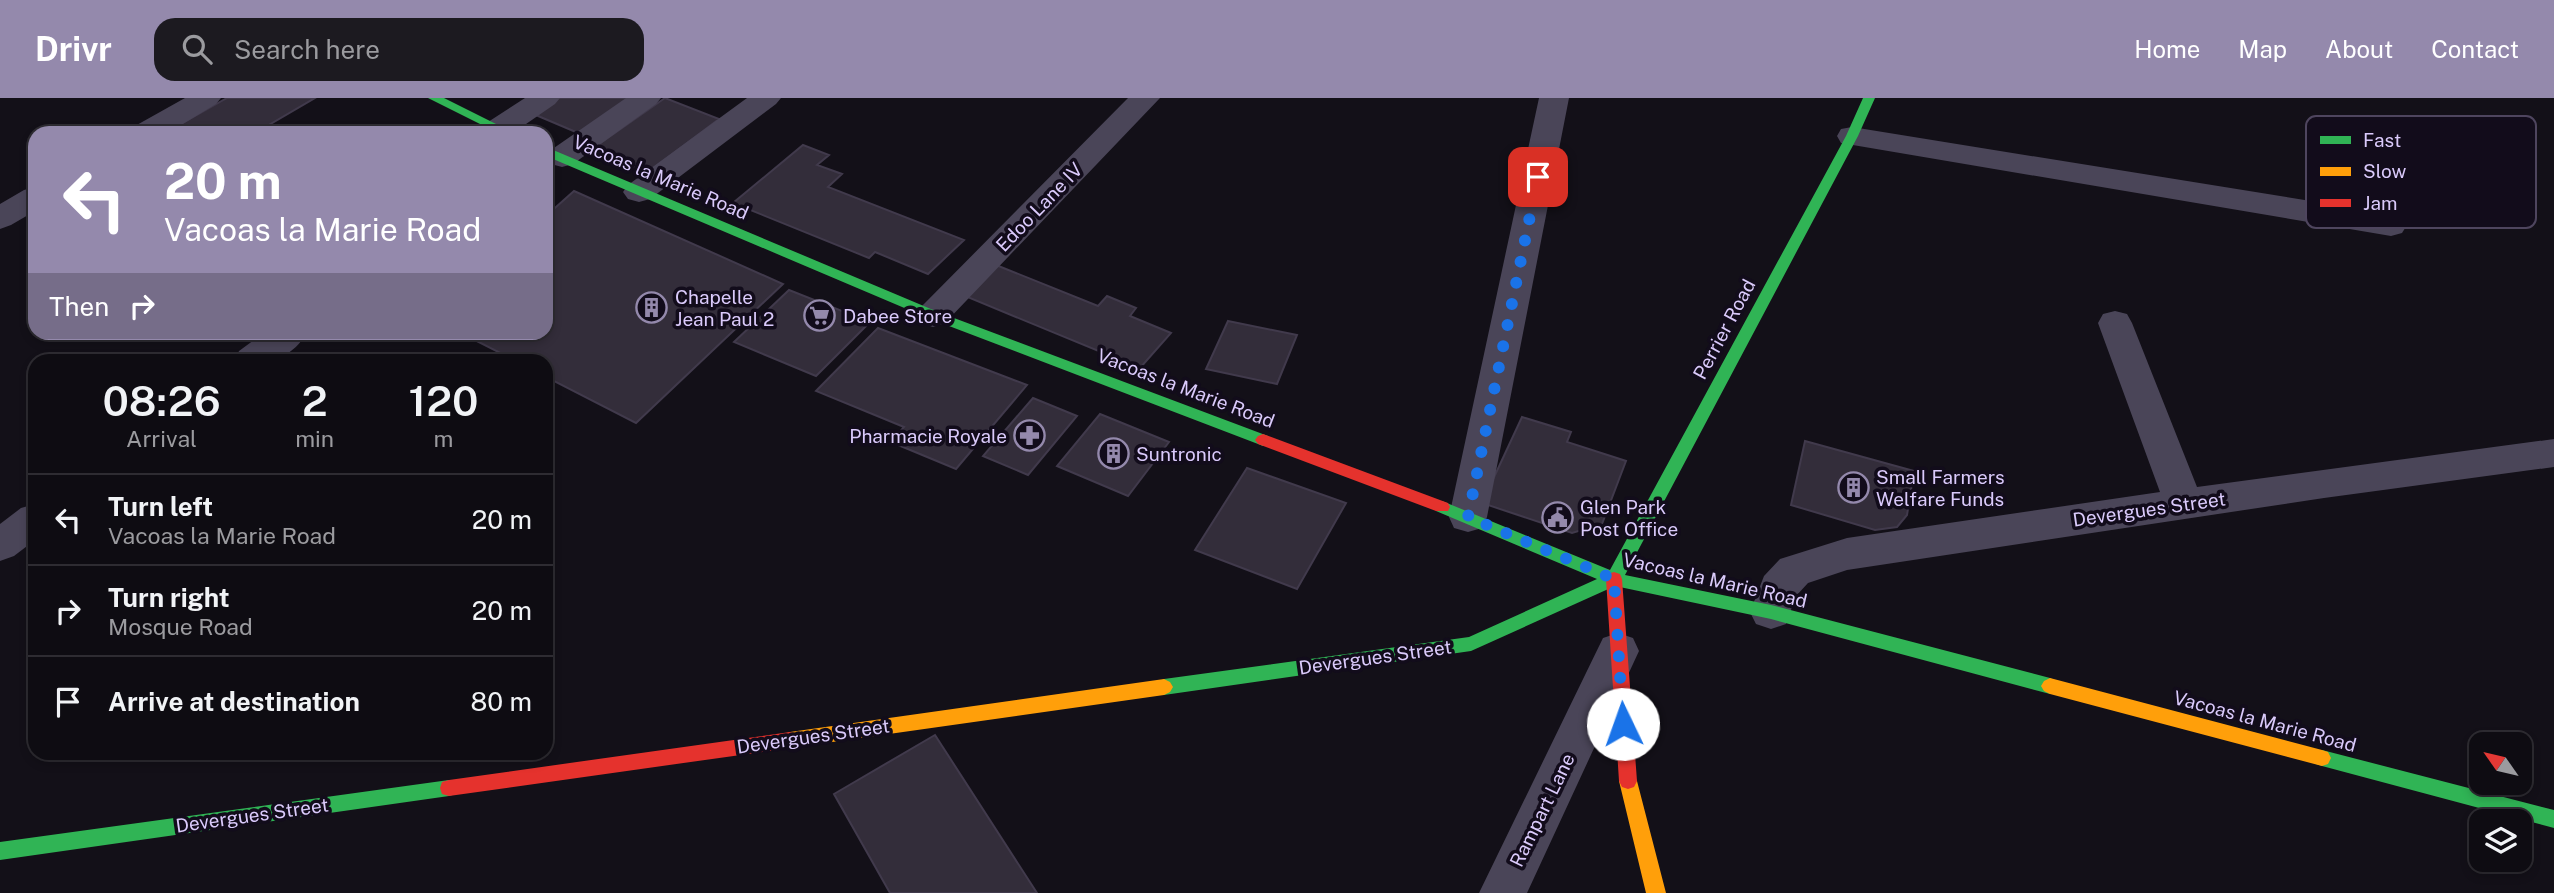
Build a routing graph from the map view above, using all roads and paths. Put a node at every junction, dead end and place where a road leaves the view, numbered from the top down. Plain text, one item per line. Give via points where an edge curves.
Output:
1 (206, 98) edge
2 (434, 98) edge
3 (545, 98) edge
4 (646, 98) edge
5 (766, 98) edge
6 (1145, 98) edge
7 (1554, 98) edge
8 (1869, 98) edge
9 (158, 126) edge
10 (493, 126) edge
11 (509, 126) edge
12 (1852, 136) junction
13 (554, 154) edge
14 (639, 192) junction
15 (28, 201) edge
16 (2306, 211) edge
17 (0, 218) edge
18 (933, 316) junction
19 (2115, 323) dead end
20 (279, 340) edge
21 (260, 354) edge
22 (2554, 453) edge
23 (2184, 504) junction
24 (1468, 517) junction
25 (28, 524) edge
26 (0, 544) edge
27 (1614, 579) junction
28 (1771, 612) junction
29 (1618, 651) junction
30 (2554, 819) edge
31 (0, 851) edge
32 (1503, 893) edge
33 (1656, 893) edge

1 - 9 street
2 - 10 main road
3 - 11 street
4 - 13 street
5 - 14 street
6 - 18 street, Edoo Lane IV
7 - 24 street
8 - 12 main road, Perrier Road
12 - 16 street
12 - 27 main road, Perrier Road
13 - 14 main road, Vacoas la Marie Road
14 - 18 main road, Vacoas la Marie Road
15 - 17 street
18 - 24 main road, Vacoas la Marie Road
19 - 23 street
20 - 21 street
22 - 23 street, Devergues Street
23 - 28 street, Devergues Street via 1847,554 1794,571 1777,588
24 - 27 main road, Vacoas la Marie Road
25 - 26 street
27 - 28 main road, Vacoas la Marie Road
27 - 29 main road
27 - 31 main road, Devergues Street via 1471,644
28 - 30 main road, Vacoas la Marie Road
29 - 32 street, Rampart Lane
29 - 33 main road via 1626,773

